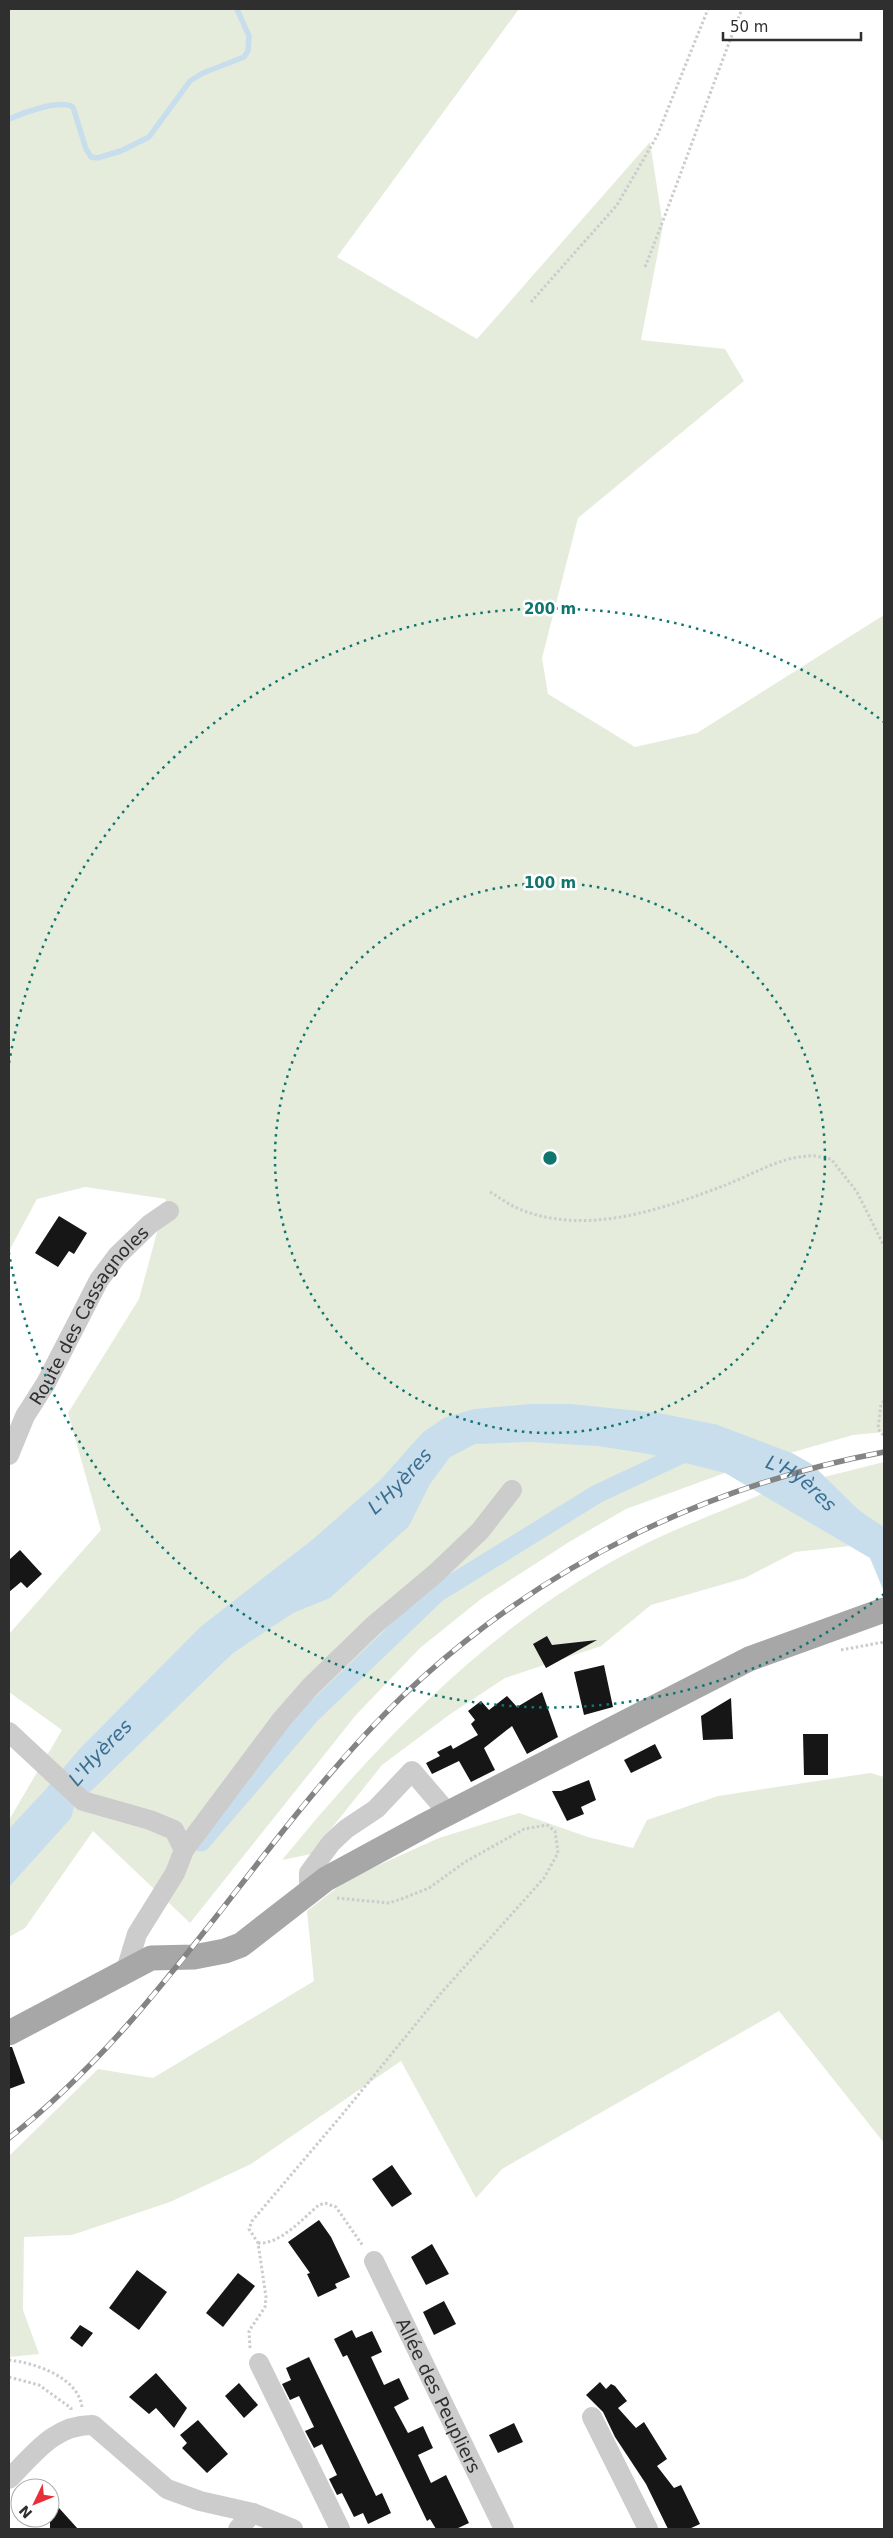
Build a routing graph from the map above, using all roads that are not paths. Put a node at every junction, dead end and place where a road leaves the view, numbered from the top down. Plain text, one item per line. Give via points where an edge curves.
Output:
1 (169, 1211) dead end
2 (9, 1455) edge
3 (512, 1490) dead end
4 (884, 1610) edge
5 (9, 1732) edge
6 (448, 1813) junction
7 (184, 1850) junction
8 (318, 1886) junction
9 (126, 1970) junction
10 (9, 2033) edge
11 (374, 2261) road end
12 (259, 2363) road end
13 (592, 2417) dead end
14 (9, 2479) edge
15 (253, 2513) junction
16 (238, 2529) edge
17 (293, 2529) edge
18 (340, 2529) edge
19 (504, 2529) edge
20 (648, 2529) edge

1 - 2 street, Route des Cassagnoles via 150,1224 117,1256 99,1280 46,1383 25,1416
3 - 7 street via 480,1531 310,1687 282,1719
4 - 6 main road via 749,1658
5 - 7 street via 83,1801 174,1830
6 - 8 main road
6 - 8 street via 412,1771 376,1808 331,1843 309,1873
7 - 9 street via 175,1873 138,1934
8 - 9 main road via 241,1945 225,1952 151,1958
9 - 10 main road
11 - 19 street, Allée des Peupliers
12 - 18 street
13 - 20 street
14 - 15 street via 51,2438 77,2425 93,2425 167,2489 200,2501
15 - 16 street
15 - 17 street

